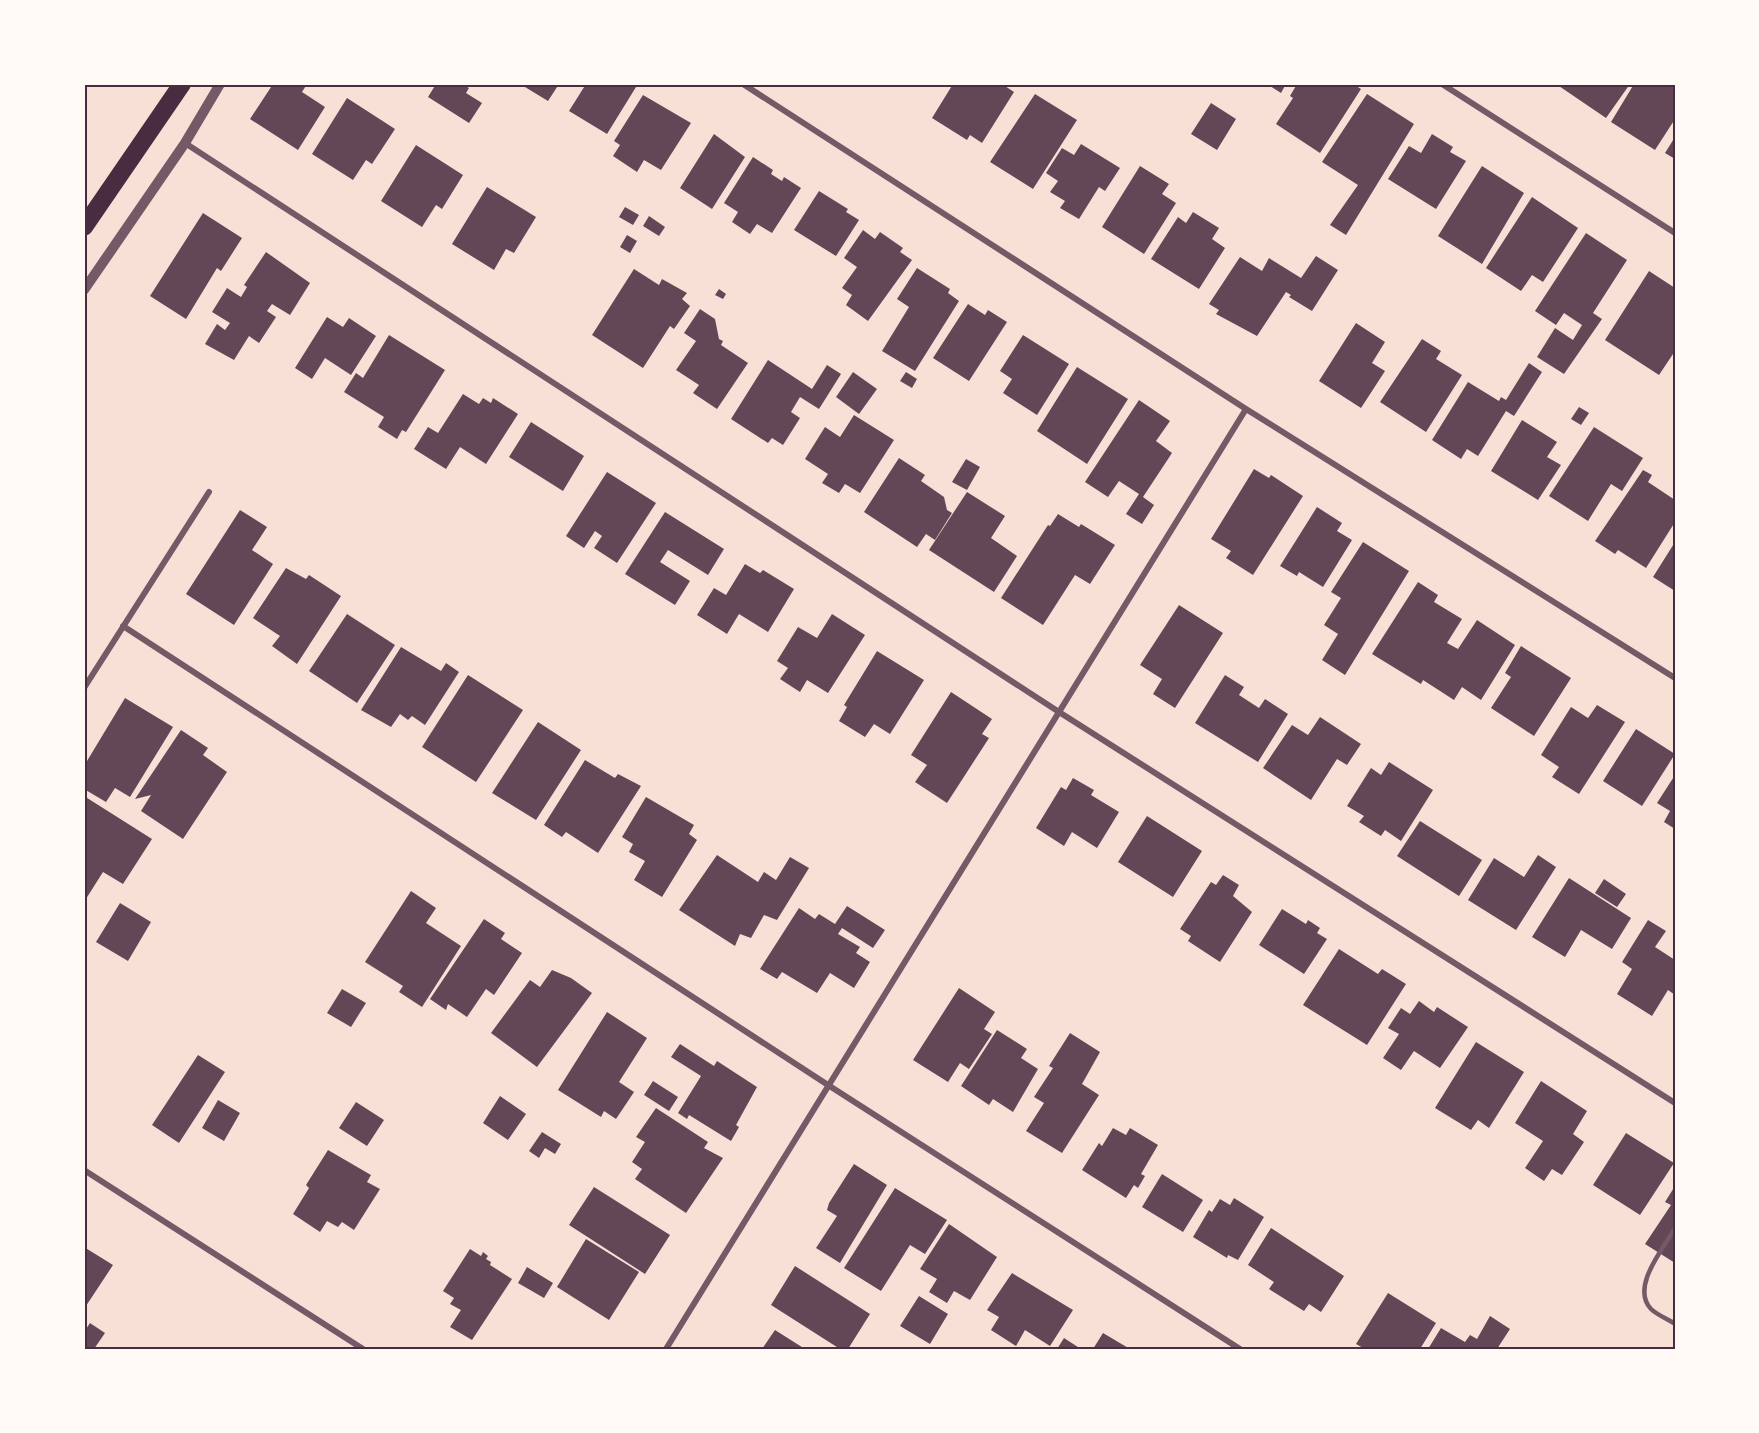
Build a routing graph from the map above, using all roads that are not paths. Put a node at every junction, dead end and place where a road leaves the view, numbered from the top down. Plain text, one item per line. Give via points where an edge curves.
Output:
1 (182, 84) edge
2 (220, 84) edge
3 (743, 84) edge
4 (1442, 84) edge
5 (186, 143) junction
6 (84, 227) edge
7 (1675, 233) edge
8 (84, 290) edge
9 (1246, 409) junction
10 (209, 492) dead end
11 (123, 627) junction
12 (1675, 678) edge
13 (84, 688) edge
14 (1059, 711) junction
15 (828, 1086) junction
16 (1675, 1103) edge
17 (84, 1170) edge
18 (1675, 1228) edge
19 (1675, 1324) edge
20 (363, 1349) edge
21 (666, 1349) edge
22 (1240, 1349) edge

1 - 6 highway
2 - 5 street
3 - 9 street
4 - 7 street
5 - 8 street
5 - 14 street
9 - 12 street
9 - 14 street
10 - 11 street
11 - 13 street
11 - 15 street
14 - 15 street
14 - 16 street
15 - 21 street
15 - 22 street
17 - 20 street
18 - 19 lane via 1644,1285 1651,1309

